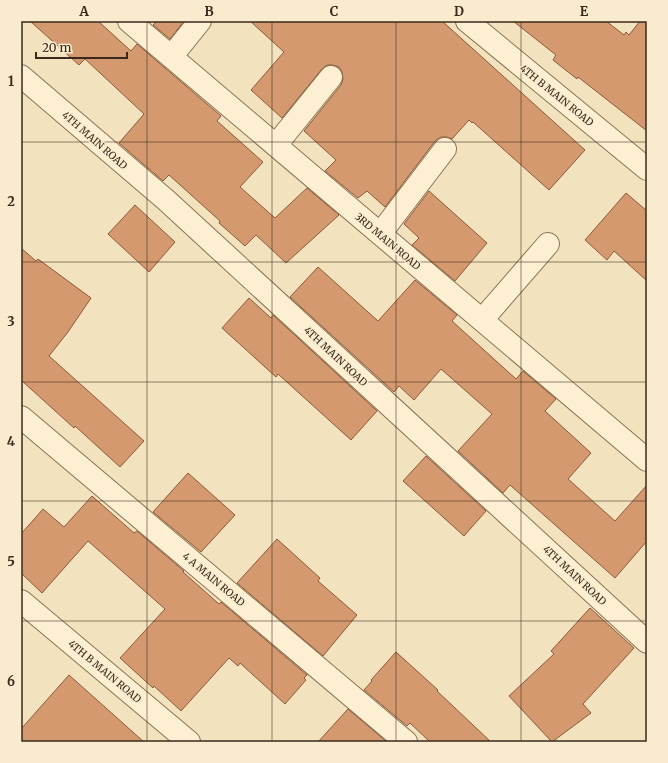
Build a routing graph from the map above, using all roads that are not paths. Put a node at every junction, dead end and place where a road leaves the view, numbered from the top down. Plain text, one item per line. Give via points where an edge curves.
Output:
1 (129, 21) edge
2 (200, 21) edge
3 (467, 21) edge
4 (171, 57) junction
5 (21, 76) edge
6 (331, 77) dead end
7 (276, 146) junction
8 (445, 149) dead end
9 (647, 169) edge
10 (380, 234) junction
11 (548, 244) dead end
12 (482, 320) junction
13 (21, 417) edge
14 (647, 460) edge
15 (21, 601) edge
16 (647, 642) edge
17 (189, 742) edge
18 (406, 742) edge

1 - 4 street, 3RD MAIN ROAD
2 - 4 street
3 - 9 street, 4TH B MAIN ROAD
4 - 7 street, 3RD MAIN ROAD
5 - 16 street, 4TH MAIN ROAD via 166,200
6 - 7 street
7 - 10 street, 3RD MAIN ROAD
8 - 10 street
10 - 12 street, 3RD MAIN ROAD
11 - 12 street
12 - 14 street, 3RD MAIN ROAD
13 - 18 street, 4 A MAIN ROAD
15 - 17 street, 4TH B MAIN ROAD

